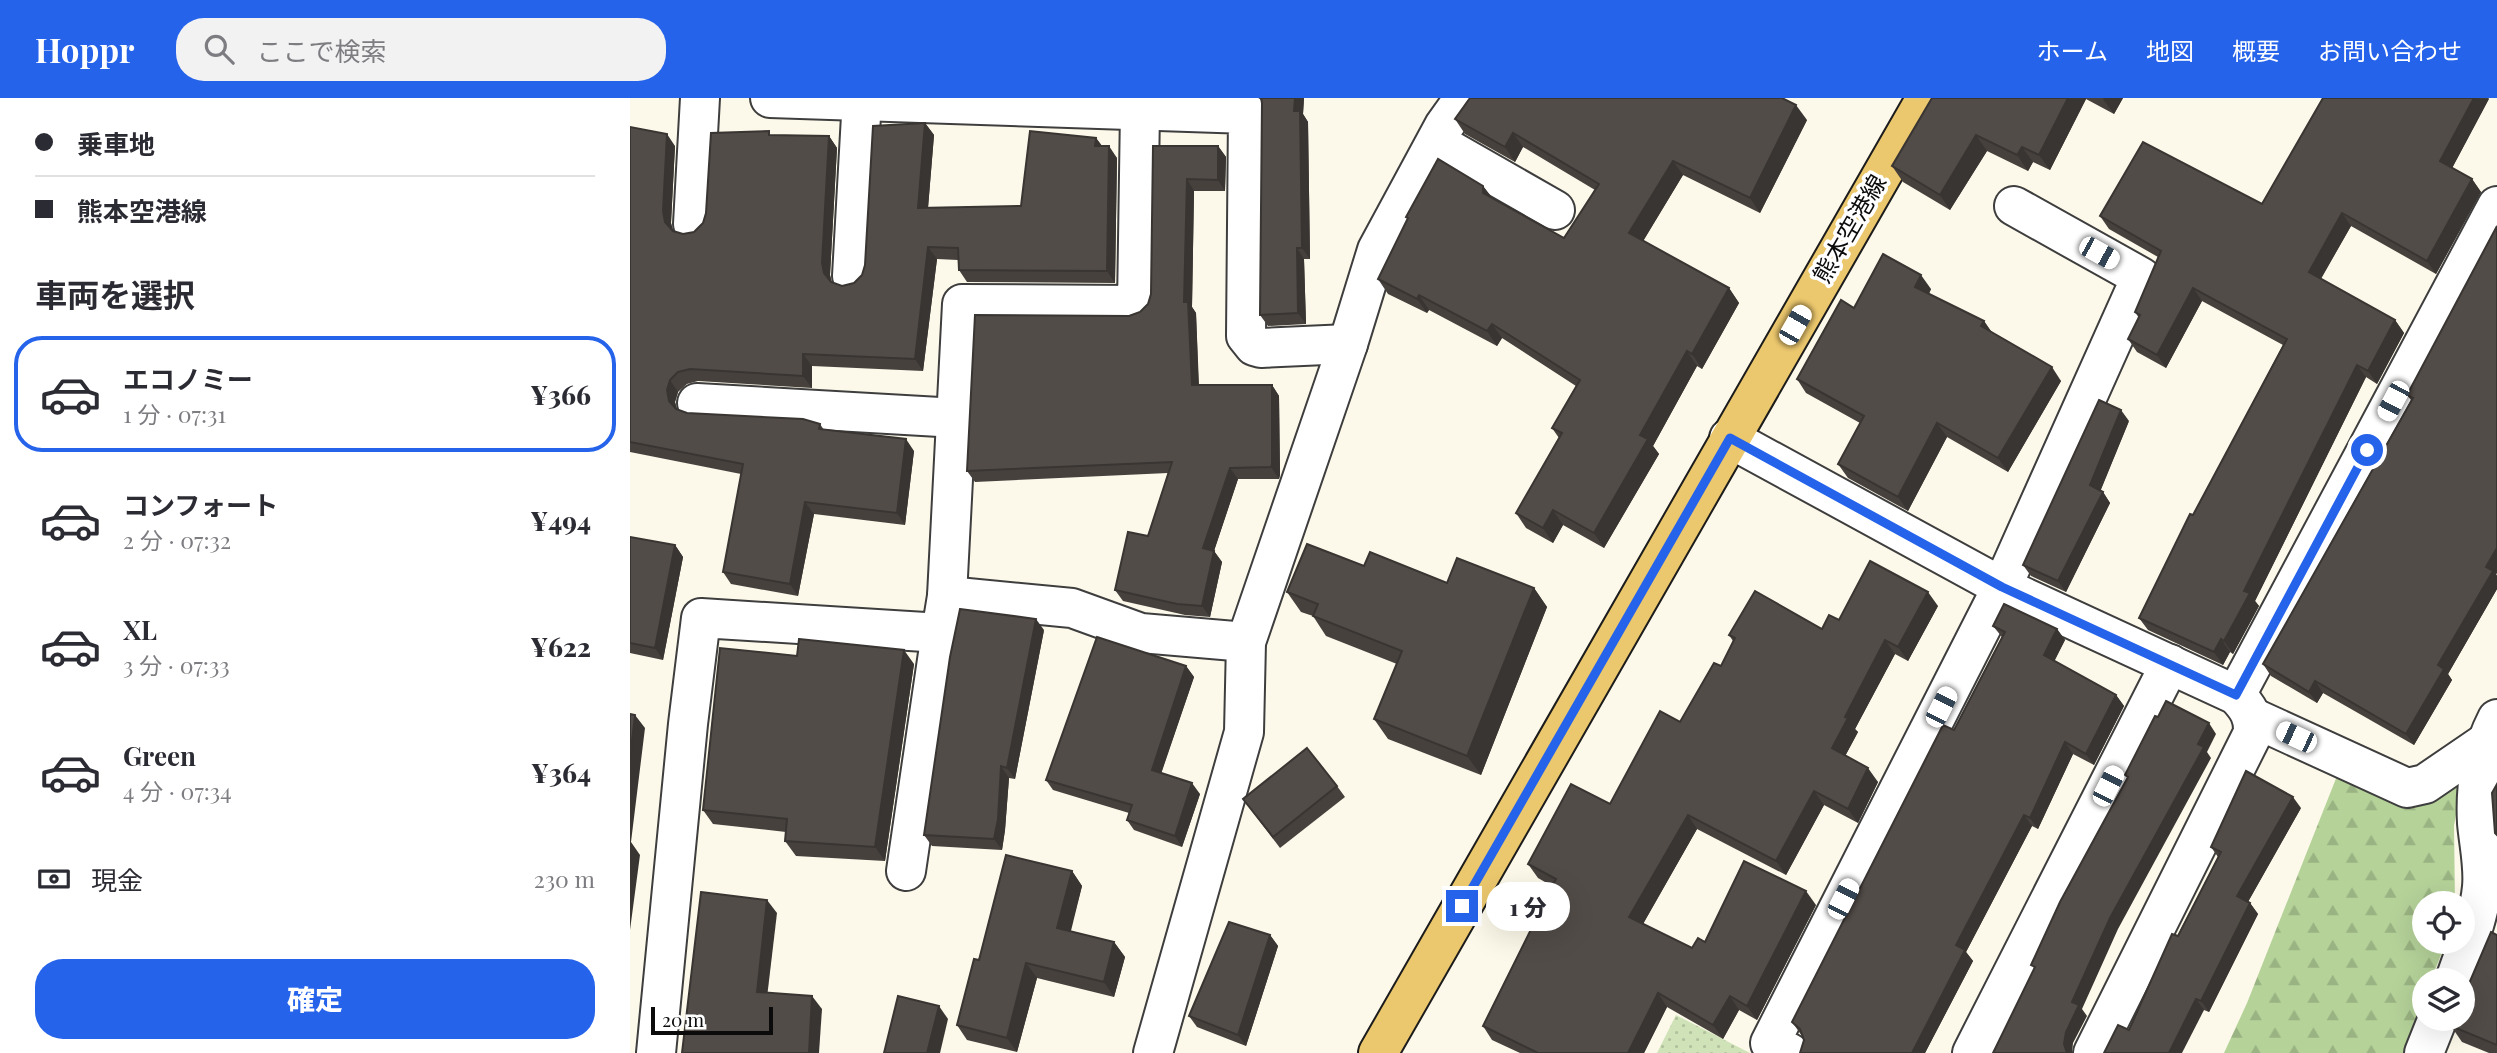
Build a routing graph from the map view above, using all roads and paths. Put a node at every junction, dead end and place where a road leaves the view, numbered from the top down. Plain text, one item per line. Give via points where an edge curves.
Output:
1 (700, 98) edge
2 (770, 98) edge
3 (1464, 98) edge
4 (1926, 98) edge
5 (862, 100) edge
6 (1155, 107) edge
7 (1436, 142) junction
8 (2014, 206) dead end
9 (2497, 206) edge
10 (1555, 210) dead end
11 (693, 225) dead end
12 (852, 276) dead end
13 (1348, 344) junction
14 (697, 403) dead end
15 (957, 418) junction
16 (1730, 438) junction
17 (2002, 587) junction
18 (947, 596) junction
19 (941, 633) junction
20 (1246, 642) junction
21 (2170, 664) junction
22 (2244, 706) junction
23 (2491, 731) edge
24 (906, 871) dead end
25 (2459, 968) edge
26 (2433, 1031) edge
27 (656, 1053) edge
28 (1153, 1053) edge
29 (1378, 1053) edge
30 (1790, 1053) edge
31 (1972, 1053) edge
32 (2093, 1053) edge
33 (2424, 1053) edge

1 - 11 street
2 - 5 street
3 - 7 street
4 - 16 main road, 熊本空港線
5 - 6 street
5 - 12 street
6 - 13 street via 1248,114 1249,341 1261,348
6 - 15 street via 1137,305 962,304
7 - 10 street
7 - 13 street via 1377,250
8 - 17 street via 2141,277
9 - 22 street
13 - 20 street
14 - 15 street
15 - 18 street
16 - 17 street
16 - 29 main road, 熊本空港線
17 - 21 street
17 - 30 street via 1770,1043
18 - 19 street
18 - 20 street via 1081,610 1141,633
19 - 24 street
19 - 27 street via 701,618
20 - 28 street via 1244,732
21 - 22 street
21 - 31 street
22 - 23 street via 2407,788 2425,784
22 - 32 street via 2253,733
23 - 25 street via 2477,797 2482,886
26 - 33 street

